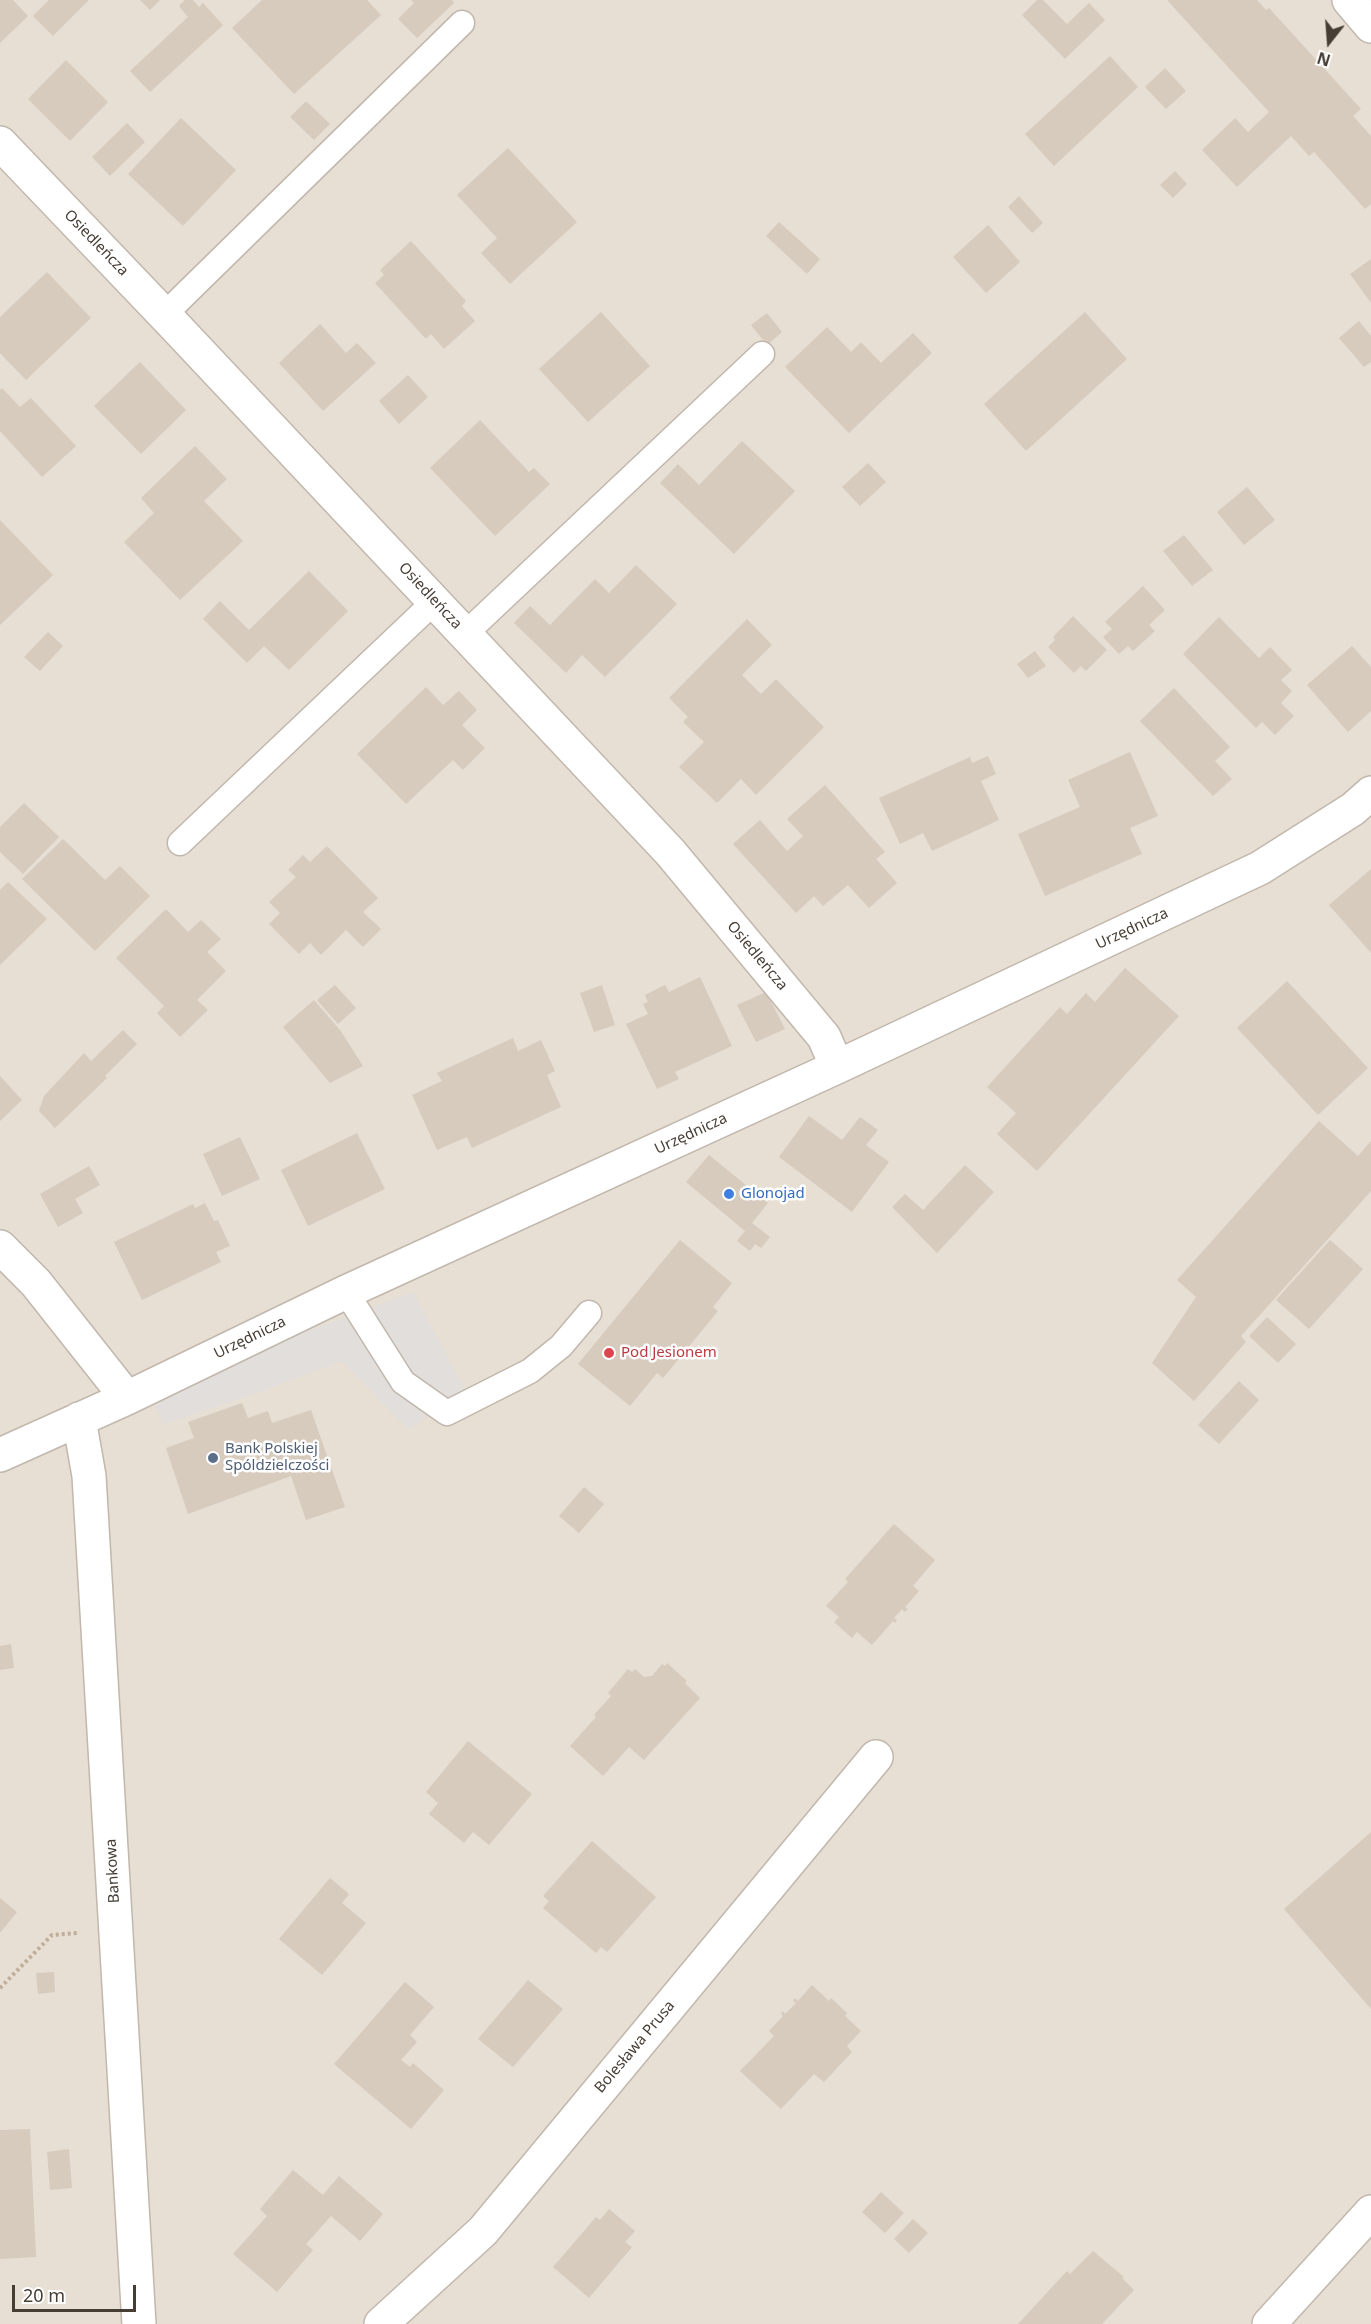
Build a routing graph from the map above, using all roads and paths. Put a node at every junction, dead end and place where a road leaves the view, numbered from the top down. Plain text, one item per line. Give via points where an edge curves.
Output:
1 (1349, 0) edge
2 (462, 23) dead end
3 (1371, 26) edge
4 (0, 144) edge
5 (164, 315) junction
6 (762, 354) dead end
7 (435, 601) junction
8 (465, 634) junction
9 (1371, 793) edge
10 (180, 843) dead end
11 (837, 1067) junction
12 (0, 1247) edge
13 (346, 1292) junction
14 (588, 1313) dead end
15 (127, 1398) junction
16 (79, 1419) junction
17 (0, 1455) edge
18 (876, 1757) dead end
19 (116, 1929) junction
20 (0, 1988) edge
21 (1371, 2212) edge
22 (139, 2324) edge
23 (381, 2324) edge
24 (1269, 2324) edge

1 - 3 street
2 - 5 lane
4 - 5 street, Osiedleńcza
5 - 7 street, Osiedleńcza
6 - 8 lane
7 - 8 street, Osiedleńcza
7 - 10 lane
8 - 11 street, Osiedleńcza via 670,852 824,1037
9 - 11 street, Urzędnicza via 1353,809 1260,868
11 - 13 street, Urzędnicza
12 - 15 street via 36,1283
13 - 14 lane via 403,1382 447,1413 530,1371 561,1346
13 - 15 street, Urzędnicza
15 - 16 street, Urzędnicza
16 - 17 street, Urzędnicza
16 - 19 street, Bankowa via 90,1476
18 - 23 street, Bolesława Prusa via 483,2231
19 - 20 path via 52,1935
19 - 22 street, Bankowa
21 - 24 street

